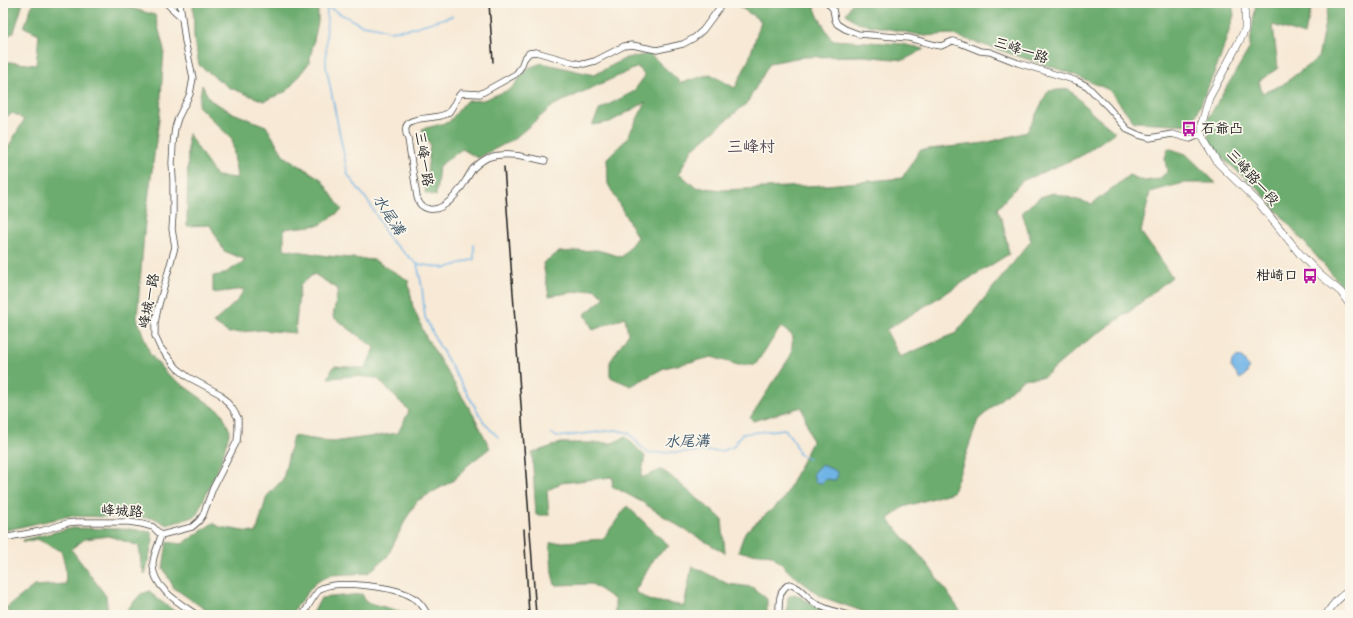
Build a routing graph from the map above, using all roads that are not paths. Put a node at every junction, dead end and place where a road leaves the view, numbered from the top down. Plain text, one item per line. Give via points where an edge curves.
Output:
1 (166, 3) edge
2 (180, 3) edge
3 (723, 3) edge
4 (828, 3) edge
5 (1245, 3) edge
6 (181, 17) junction
7 (1202, 134) junction
8 (545, 161) dead end
9 (1350, 305) edge
10 (161, 535) junction
11 (3, 538) edge
12 (1350, 591) edge
13 (197, 615) edge
14 (302, 615) edge
15 (428, 615) edge
16 (779, 615) edge
17 (848, 615) edge
18 (1326, 615) edge

1 - 6 street
2 - 6 street, 峰城一路
3 - 8 street, 三峰一路 via 703,30 683,44 657,50 624,46 584,64 536,52 529,53 516,74 480,94 461,93 456,97 449,112 434,117 418,118 406,125 405,132 418,203 429,209 444,206 471,170 487,158 518,155
4 - 7 street, 三峰一路 via 833,9 837,24 858,34 909,38 935,46 953,41 1077,81 1087,86 1128,130 1139,135 1150,138 1172,134 1190,139
5 - 7 street via 1244,29 1209,98
6 - 10 street, 峰城一路 via 193,78 190,94 175,128 172,229 175,247 158,308 155,336 160,347 177,368 188,377 220,394 228,403 238,418 238,431 237,441 199,521 192,527
7 - 9 street, 三峰路一段 via 1218,163 1259,203 1300,254 1341,292
10 - 11 street, 峰城路 via 153,527 129,522 76,522
10 - 13 street via 153,561 154,573 161,586
12 - 18 street via 1332,605
14 - 15 street via 320,589 328,586 378,586 412,596 421,603
16 - 17 street via 781,592 789,584 796,586 816,604

